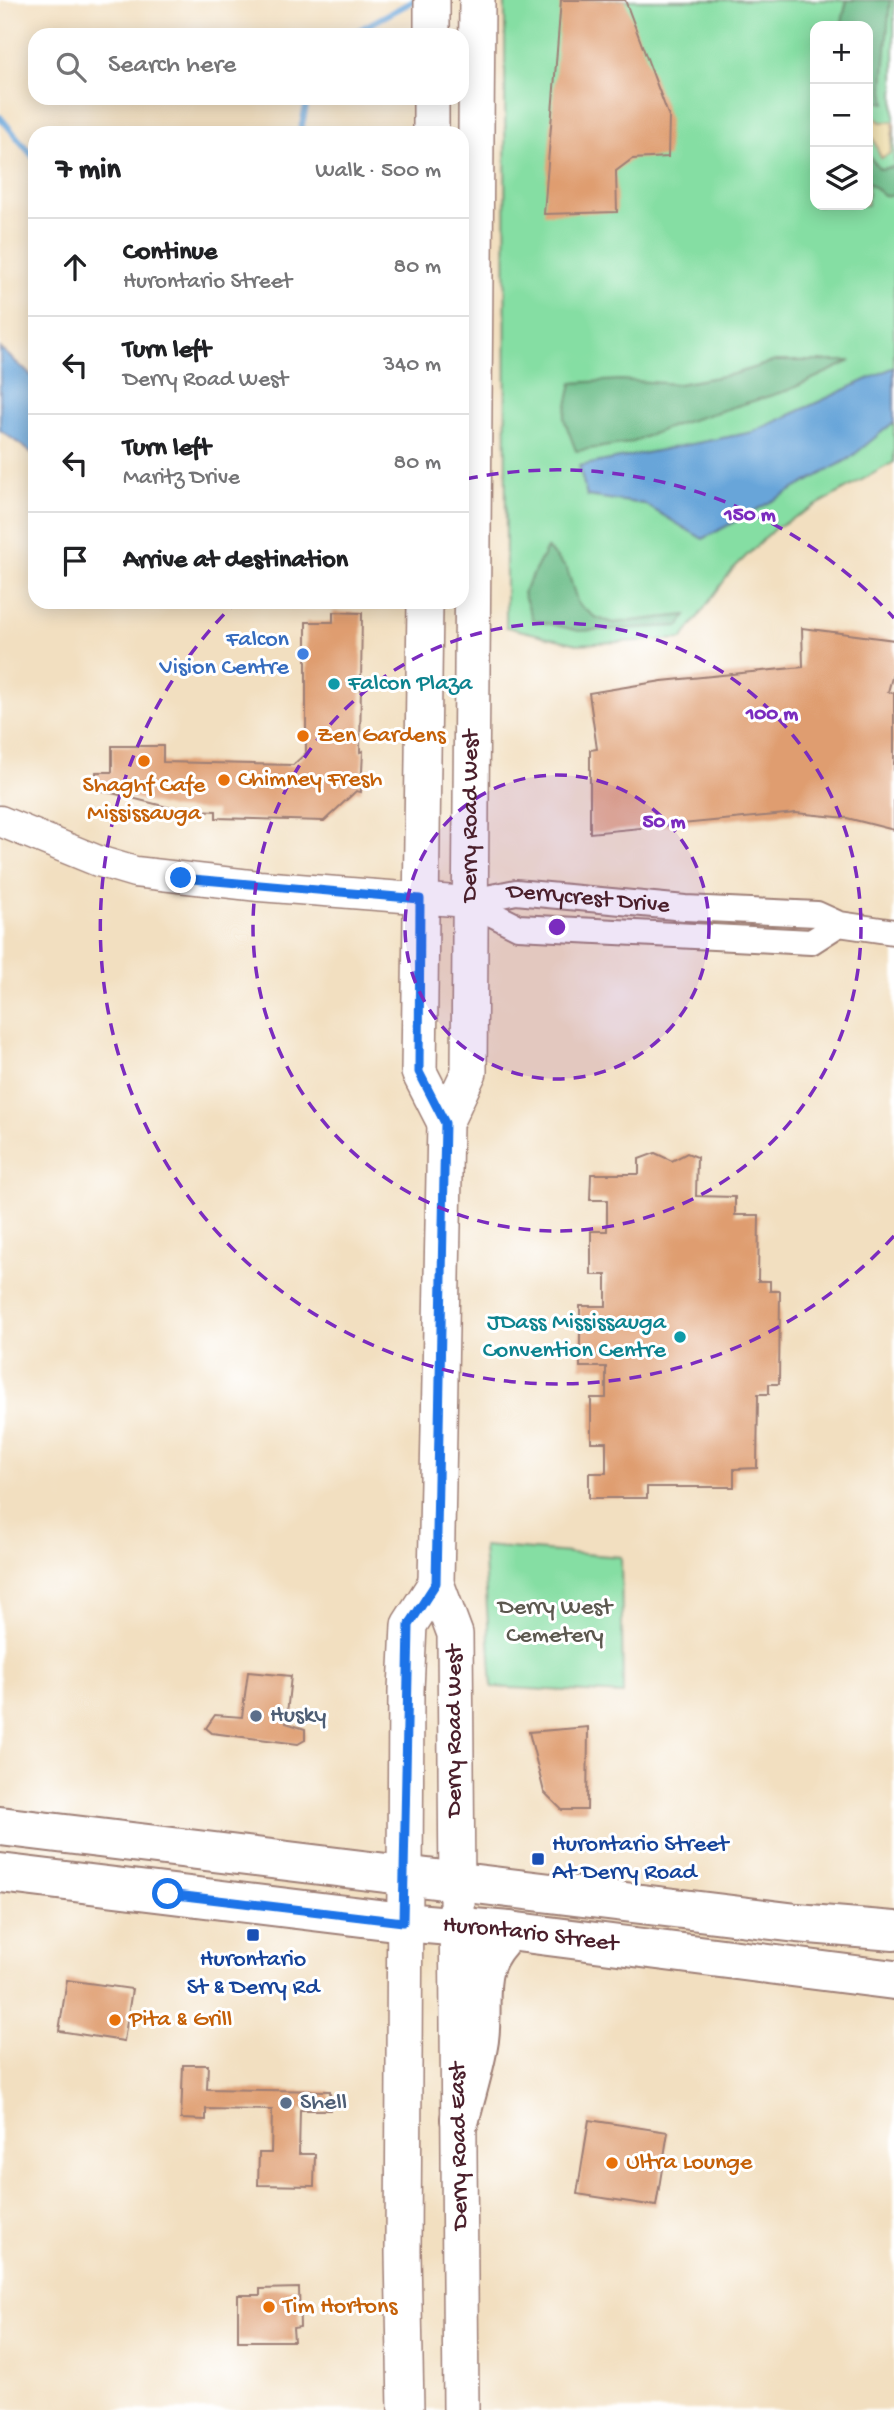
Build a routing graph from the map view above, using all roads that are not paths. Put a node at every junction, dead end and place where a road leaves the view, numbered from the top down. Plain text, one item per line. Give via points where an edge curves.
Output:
1 (432, 0) edge
2 (477, 12) edge
3 (432, 28) edge
4 (431, 105) edge
5 (430, 126) edge
6 (469, 221) edge
7 (425, 609) edge
8 (468, 609) edge
9 (0, 821) edge
10 (420, 899) junction
11 (468, 902) junction
12 (839, 924) junction
13 (894, 932) edge
14 (445, 1123) junction
15 (436, 1583) junction
16 (0, 1826) edge
17 (0, 1873) edge
18 (403, 1876) junction
19 (456, 1882) junction
20 (403, 1922) junction
21 (457, 1926) junction
22 (509, 1931) junction
23 (894, 1931) edge
24 (894, 1980) edge
25 (460, 2119) junction
26 (406, 2410) edge
27 (461, 2410) edge

1 - 3 main road
2 - 6 main road, Derry Road West
4 - 5 main road
7 - 10 main road, Derry Road West
8 - 11 main road, Derry Road West
9 - 10 street via 135,872
10 - 11 street
10 - 14 main road, Derry Road West via 419,1072
11 - 12 street, Derrycrest Drive via 516,892 685,908 817,914
11 - 12 street, Derrycrest Drive via 518,928 811,942
11 - 14 main road, Derry Road West via 469,1072
12 - 13 street, Derrycrest Drive
14 - 15 main road, Derry Road West
15 - 18 main road, Derry Road West via 409,1625
15 - 19 main road, Derry Road West via 455,1634
16 - 18 main road, Hurontario Street
17 - 20 main road, Hurontario Street
18 - 19 main road, Hurontario Street
18 - 20 main road, Derry Road West
19 - 21 main road, Derry Road East
19 - 23 main road, Hurontario Street
20 - 21 main road, Hurontario Street
20 - 26 main road
21 - 22 main road, Hurontario Street
21 - 25 main road, Derry Road East
22 - 24 main road, Hurontario Street
22 - 25 main road via 495,1944 480,1973 479,2040
25 - 27 main road, Derry Road East

